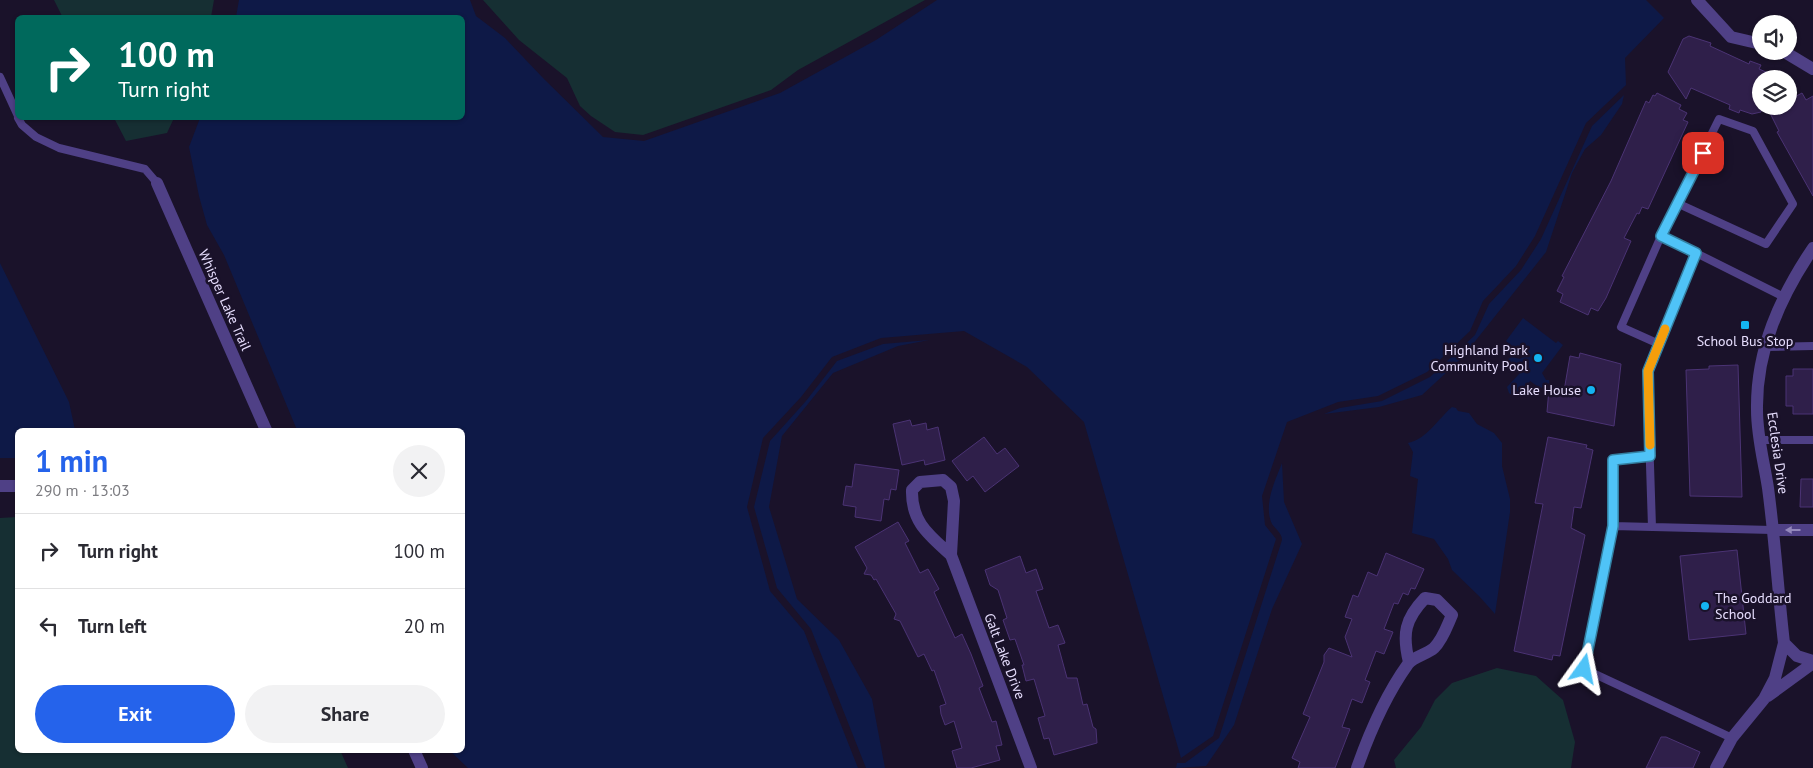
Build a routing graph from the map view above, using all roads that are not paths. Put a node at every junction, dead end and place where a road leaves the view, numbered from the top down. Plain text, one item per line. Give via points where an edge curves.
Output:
1 (1698, 0) edge
2 (1752, 42) edge
3 (1797, 59) edge
4 (1813, 69) edge
5 (0, 77) edge
6 (15, 110) edge
7 (20, 120) edge
8 (157, 183) joint
9 (1678, 204) junction
10 (1661, 236) junction
11 (1813, 248) edge
12 (1696, 253) junction
13 (1784, 297) junction
14 (1659, 344) junction
15 (1813, 346) edge
16 (1764, 347) junction
17 (265, 428) edge
18 (1759, 440) junction
19 (1813, 440) edge
20 (1650, 456) junction
21 (0, 486) edge
22 (15, 486) edge
23 (1613, 526) junction
24 (1652, 527) junction
25 (1772, 530) junction
26 (1813, 530) edge
27 (951, 555) junction
28 (1784, 643) junction
29 (1409, 662) junction
30 (1813, 662) edge
31 (1764, 699) junction
32 (1732, 738) junction
33 (415, 753) edge
34 (422, 768) edge
35 (1031, 768) edge
36 (1357, 768) edge
37 (1716, 768) edge

1 - 2 street via 1731,37
3 - 4 street
5 - 6 lane
7 - 8 lane via 36,137 59,148 145,169
8 - 17 street, Whisper Lake Trail
9 - 9 lane via 1719,119 1753,131 1793,204 1766,244
9 - 10 lane
10 - 12 lane
10 - 14 lane via 1621,326
11 - 13 street, Ecclesia Drive
12 - 13 lane
12 - 14 lane
13 - 16 street, Ecclesia Drive
14 - 20 lane via 1648,371
15 - 16 lane
16 - 18 street, Ecclesia Drive via 1756,410
18 - 19 lane
18 - 25 street, Ecclesia Drive
20 - 23 lane via 1613,460
20 - 24 lane
21 - 22 street
23 - 24 lane
23 - 32 lane via 1584,669
24 - 25 lane
26 -> 25 street
25 - 28 street, Ecclesia Drive
27 - 27 street, Galt Lake Drive via 915,517 912,490 920,482 943,480 951,487 954,501
27 - 35 street, Galt Lake Drive
28 - 30 street via 1797,656
28 - 31 street, Ecclesia Drive via 1776,678
29 - 29 street via 1433,648 1445,634 1452,614 1437,600 1425,598 1409,617 1405,646
29 - 36 street via 1373,724
30 - 31 street
31 - 32 street
32 - 37 street
33 - 34 street

